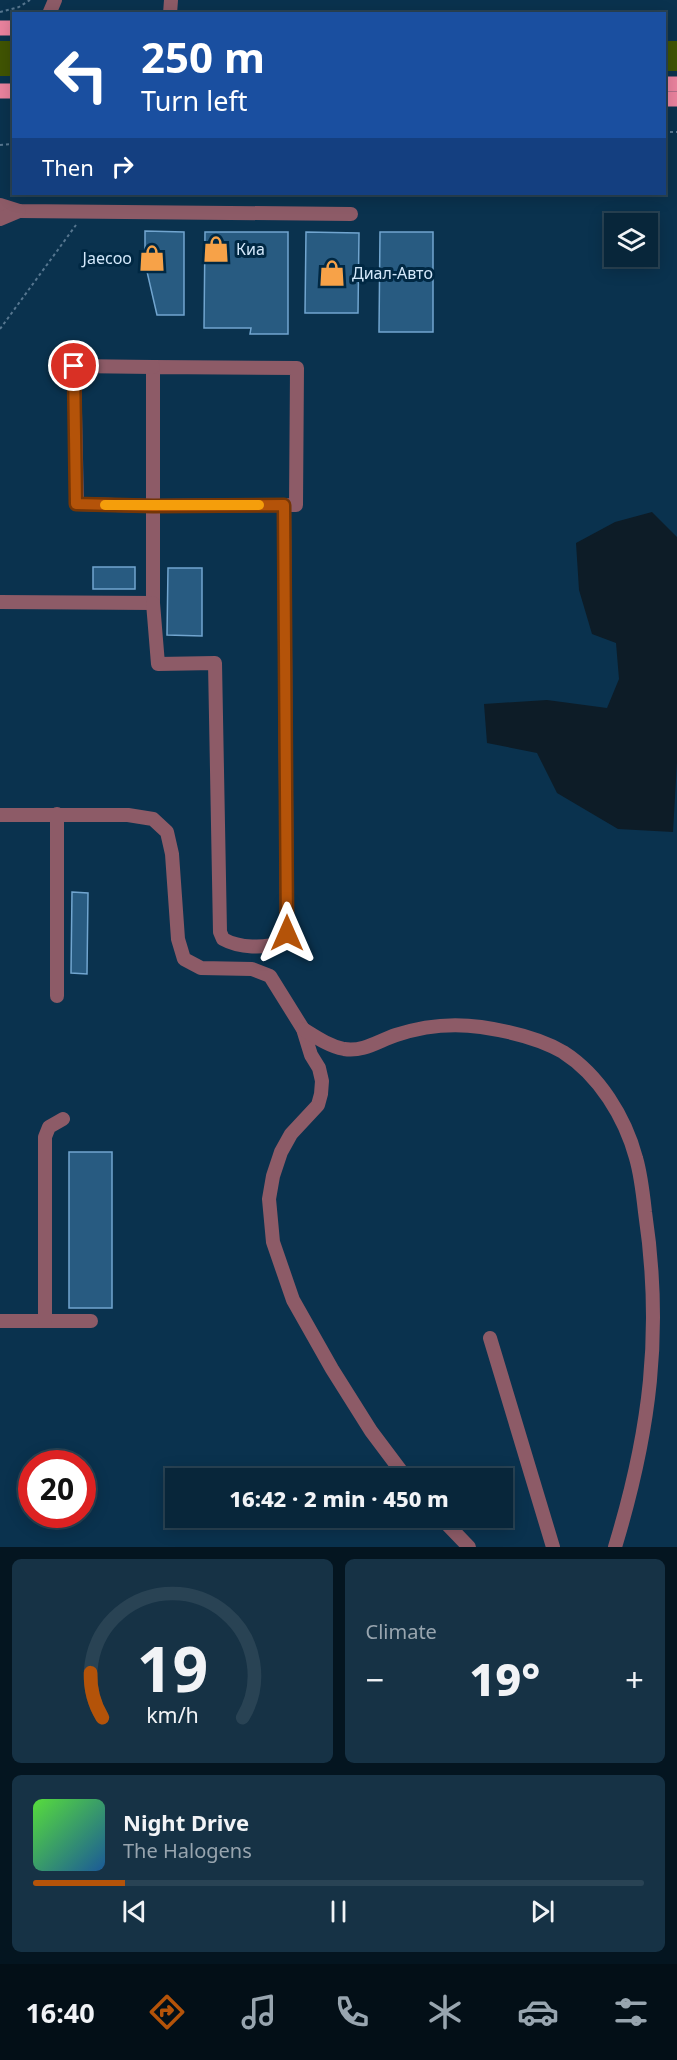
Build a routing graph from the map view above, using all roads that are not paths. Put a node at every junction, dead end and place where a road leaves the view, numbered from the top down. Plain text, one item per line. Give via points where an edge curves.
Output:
1 (0, 205) edge
2 (19, 211) junction
3 (351, 214) dead end
4 (0, 219) edge
5 (153, 367) junction
6 (284, 505) junction
7 (153, 506) junction
8 (0, 602) edge
9 (153, 603) junction
10 (57, 814) junction
11 (0, 815) edge
12 (57, 996) dead end
13 (303, 1029) junction
14 (63, 1119) dead end
15 (0, 1321) edge
16 (45, 1321) junction
17 (91, 1321) dead end
18 (490, 1338) dead end
19 (399, 1468) edge
20 (451, 1528) edge
21 (469, 1547) edge
22 (553, 1547) edge
23 (615, 1547) edge

1 - 2 street
2 - 3 street
2 - 4 street
5 - 6 street via 297,368 296,505
5 - 7 street
5 - 7 street via 74,366 76,504
6 - 7 street
6 - 9 street via 287,933 282,942 271,946 232,945 220,932 215,663 158,664
7 - 9 street
8 - 9 street
10 - 11 street
10 - 12 street
10 - 13 street via 128,814 153,819 167,832 172,854 178,939 184,959 201,968 252,969 270,976
13 - 19 street via 319,1068 321,1094 318,1105 291,1134 273,1176 269,1199 273,1242 293,1300 371,1431
13 - 23 street via 344,1049 359,1049 396,1035 449,1025 516,1034 564,1053 599,1086 619,1114 636,1159 642,1192 650,1244 654,1329 653,1364 639,1457
14 - 16 street via 49,1127 45,1137
15 - 16 street
16 - 17 street
18 - 22 street
20 - 21 street

